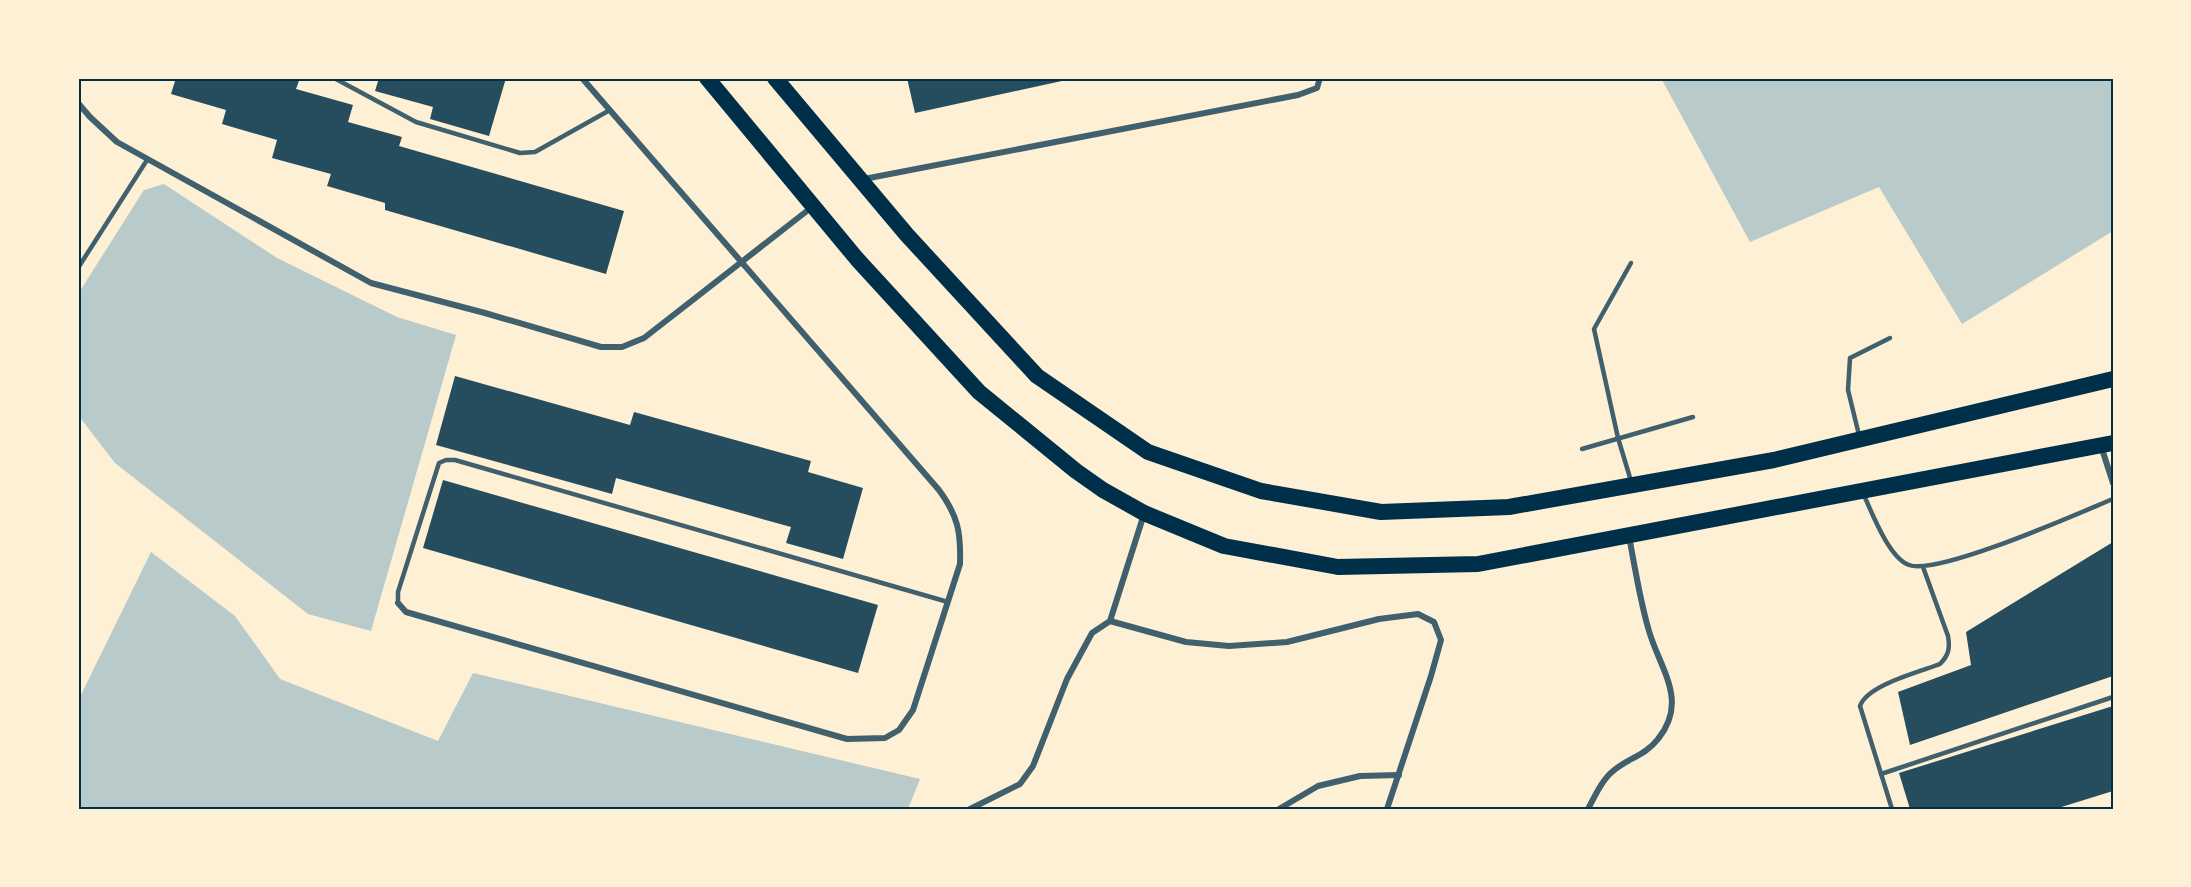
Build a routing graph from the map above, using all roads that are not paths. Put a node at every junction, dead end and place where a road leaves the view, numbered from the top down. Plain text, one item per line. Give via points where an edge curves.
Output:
1 (334, 78) edge
2 (582, 78) edge
3 (707, 78) edge
4 (776, 78) edge
5 (1320, 78) edge
6 (78, 103) edge
7 (610, 110) junction
8 (147, 160) junction
9 (861, 180) junction
10 (814, 207) junction
11 (742, 261) junction
12 (1631, 263) dead end
13 (78, 268) edge
14 (1890, 338) dead end
15 (2113, 380) edge
16 (1693, 417) dead end
17 (1618, 438) junction
18 (1860, 440) junction
19 (2107, 444) edge
20 (1582, 449) dead end
21 (2113, 483) edge
22 (1632, 486) junction
23 (1862, 491) junction
24 (2113, 499) edge
25 (1144, 513) junction
26 (1629, 536) junction
27 (1923, 567) junction
28 (948, 602) junction
29 (398, 603) joint
30 (1110, 621) junction
31 (2113, 698) edge
32 (1881, 774) junction
33 (1399, 775) junction
34 (970, 809) edge
35 (1279, 809) edge
36 (1387, 809) edge
37 (1588, 809) edge
38 (1892, 809) edge

1 - 7 lane via 416,122 520,153 535,152
2 - 7 street
3 - 10 highway
4 - 9 highway
5 - 9 street via 1317,88 1298,95
6 - 8 street via 117,142
7 - 11 street
8 - 11 street via 372,283 601,347 622,347 644,338
8 - 13 lane
9 - 22 highway via 1037,376 1148,452 1261,491 1381,512 1509,507
10 - 11 street
10 - 25 highway via 979,393 1076,471
11 - 28 street via 949,504 957,518 961,542 960,564
12 - 17 lane via 1594,329
14 - 18 lane via 1850,358 1848,390
15 - 18 highway
16 - 17 lane
17 - 20 lane
17 - 22 lane
18 - 22 highway
19 - 21 street
19 - 23 highway
23 - 26 highway
23 - 27 lane via 1887,544 1908,565
24 - 27 lane via 1989,549
25 - 26 highway via 1224,546 1338,567 1478,564
25 - 30 street
26 - 37 street via 1649,633 1668,677 1671,719 1645,754 1614,770
27 - 32 lane via 1950,646 1948,656 1940,664 1873,690 1863,698 1860,706
28 - 29 street via 913,710 899,730 885,738 869,740 836,736 406,612
28 - 29 lane via 446,460 439,463 398,592
30 - 33 street via 1186,642 1229,646 1287,642 1379,619 1418,614 1434,622 1441,640
30 - 34 street via 1092,633 1067,679 1027,775 1020,784
31 - 32 lane
32 - 38 lane
33 - 35 street via 1360,777 1318,786
33 - 36 street

